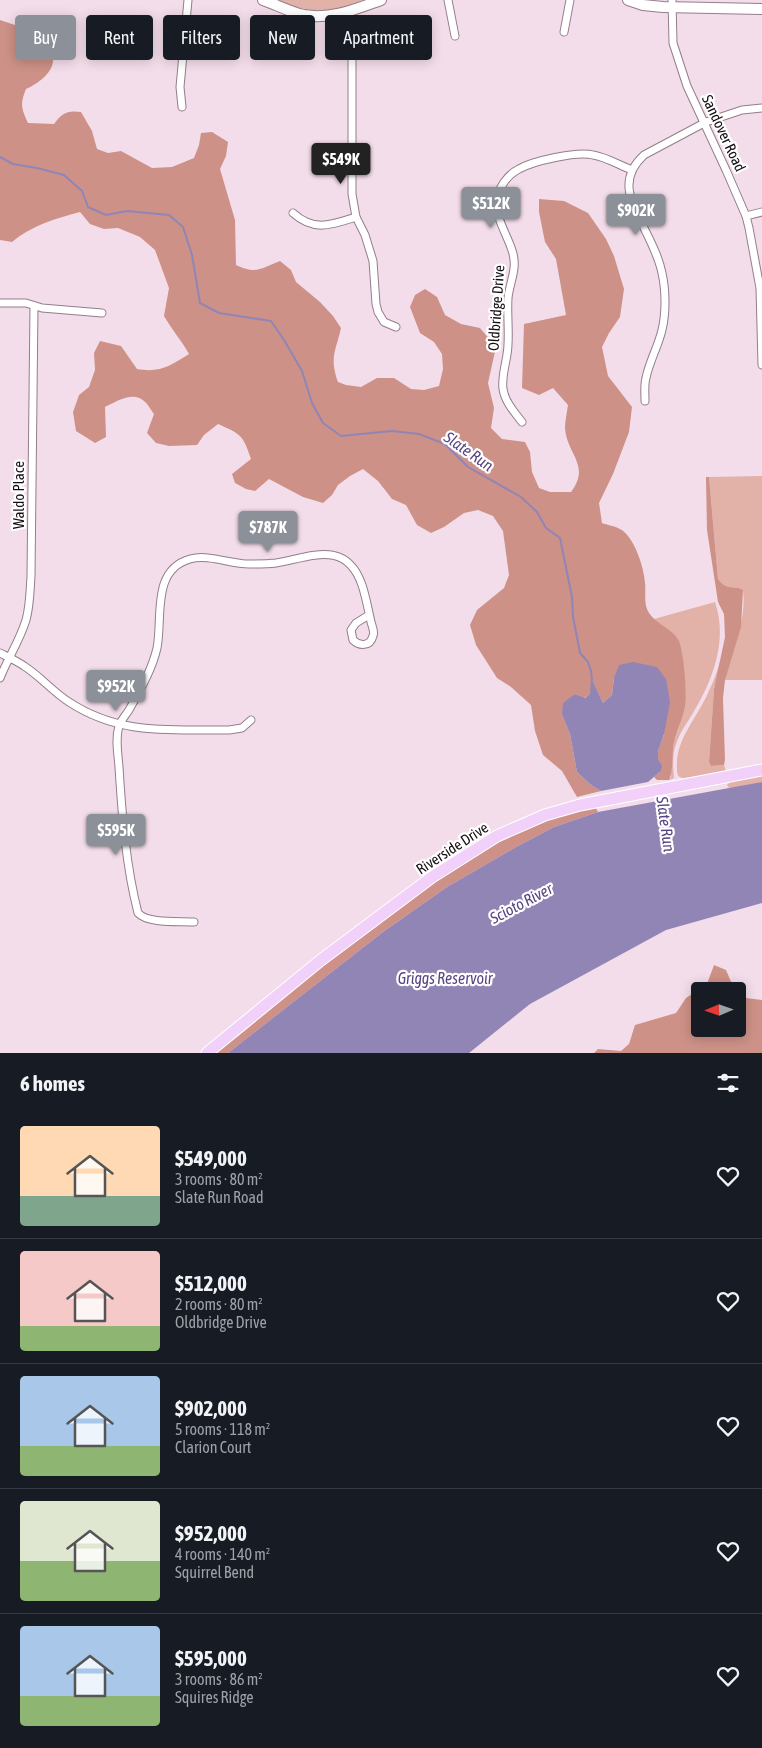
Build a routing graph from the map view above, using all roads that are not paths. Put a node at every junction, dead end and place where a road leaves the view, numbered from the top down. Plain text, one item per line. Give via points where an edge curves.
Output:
1 (188, 0) edge
2 (263, 0) edge
3 (380, 0) edge
4 (448, 0) edge
5 (570, 0) edge
6 (628, 0) edge
7 (672, 4) edge
8 (762, 10) edge
9 (345, 13) junction
10 (564, 32) dead end
11 (455, 36) dead end
12 (182, 107) dead end
13 (762, 108) edge
14 (704, 124) junction
15 (632, 170) junction
16 (762, 212) edge
17 (292, 213) dead end
18 (746, 216) junction
19 (356, 217) junction
20 (0, 303) edge
21 (34, 306) junction
22 (762, 312) edge
23 (102, 314) dead end
24 (396, 327) dead end
25 (762, 365) edge
26 (645, 401) dead end
27 (522, 422) dead end
28 (369, 615) dead end
29 (0, 653) edge
30 (9, 658) junction
31 (0, 678) edge
32 (251, 720) dead end
33 (120, 725) junction
34 (762, 770) edge
35 (194, 922) dead end
36 (207, 1053) edge

1 - 12 street via 180,87
2 - 9 street via 303,15
3 - 9 street
4 - 11 street
5 - 10 street
6 - 7 street via 643,5
7 - 8 street
7 - 14 street, Sandover Road via 673,43
9 - 19 street via 352,41 352,183
13 - 14 street via 736,112
14 - 15 street via 644,154
14 - 18 street, Sandover Road
15 - 26 street via 628,188 630,196 658,258 664,292 662,330 646,378
15 - 27 street, Oldbridge Drive via 592,154 571,155 518,169 499,192 498,215 513,254 514,266 508,298 503,391
16 - 18 street
17 - 19 street via 302,222 314,226
18 - 22 street, Sandover Road
19 - 24 street via 373,262 378,312 384,322
20 - 21 street
21 - 23 street
21 - 30 street, Waldo Place via 31,576 26,619
22 - 25 street, Sandover Road
28 - 33 street via 358,575 347,562 335,556 317,554 274,563 250,564 196,558 188,560 174,568 164,584 155,655
29 - 30 street
30 - 31 street, Waldo Place
30 - 33 street via 83,711
32 - 33 street via 242,728 229,730 150,729
33 - 35 street via 117,741 121,812 138,913 142,918 153,920
34 - 36 main road, Riverside Drive via 553,812 496,836 432,877 321,960

